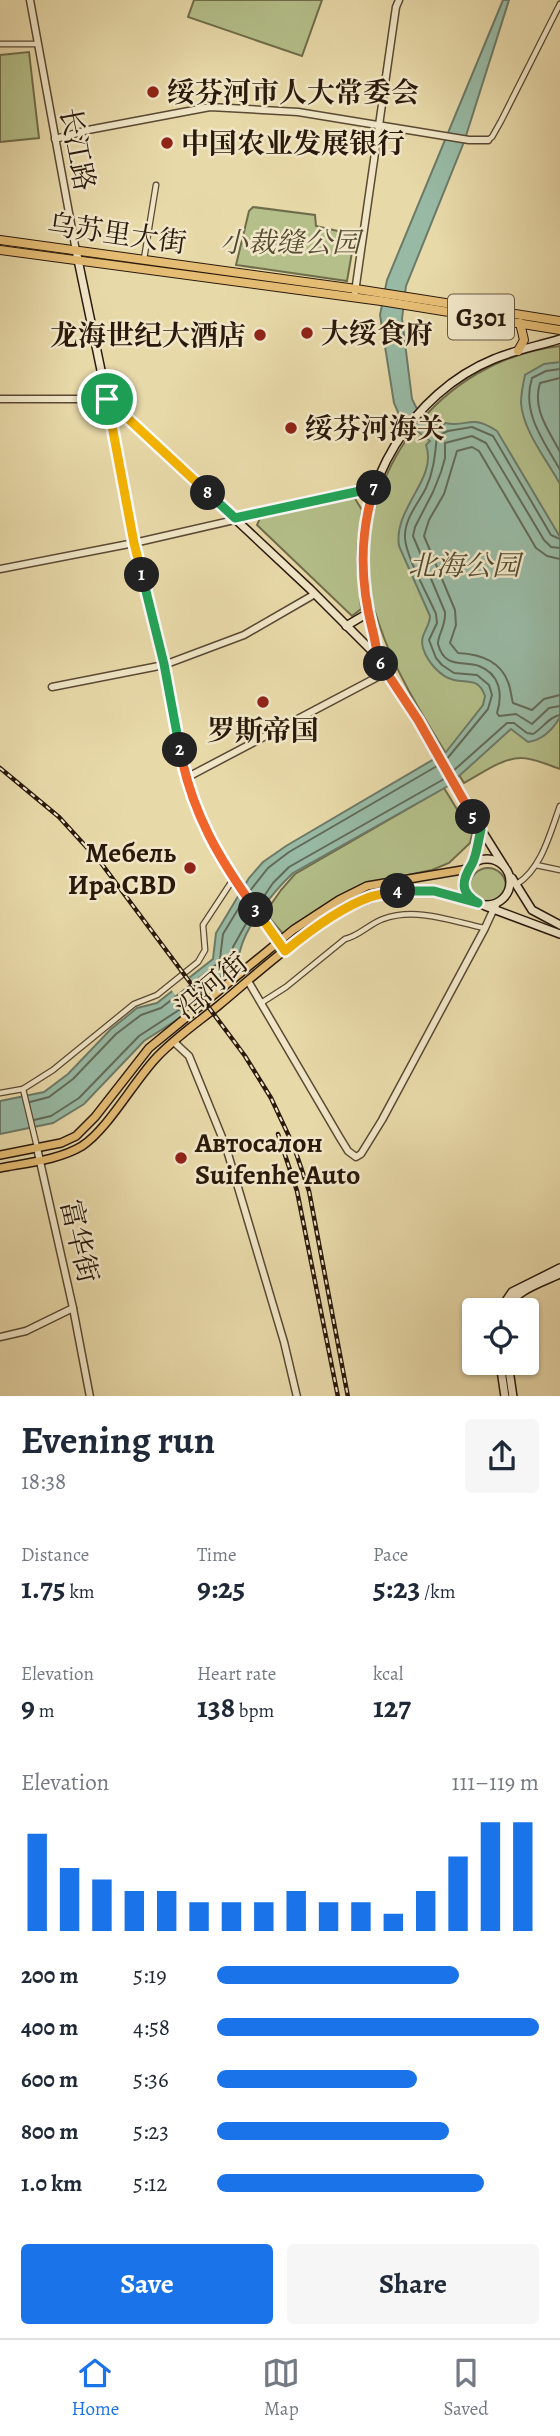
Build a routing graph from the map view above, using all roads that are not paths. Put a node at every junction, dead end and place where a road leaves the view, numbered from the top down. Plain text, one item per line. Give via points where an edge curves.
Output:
1 (30, 0) edge
2 (399, 0) edge
3 (560, 4) edge
4 (0, 44) edge
5 (37, 44) junction
6 (379, 125) junction
7 (55, 139) junction
8 (488, 140) joint
9 (156, 185) dead end
10 (0, 240) edge
11 (0, 250) edge
12 (76, 251) junction
13 (144, 260) junction
14 (78, 261) junction
15 (355, 293) junction
16 (403, 300) junction
17 (560, 321) edge
18 (520, 323) junction
19 (560, 330) edge
20 (560, 339) edge
21 (518, 351) junction
22 (0, 399) edge
23 (107, 399) junction
24 (374, 488) junction
25 (235, 518) junction
26 (134, 543) junction
27 (0, 569) edge
28 (315, 594) junction
29 (368, 613) junction
30 (345, 626) junction
31 (378, 657) junction
32 (164, 665) junction
33 (385, 673) junction
34 (52, 687) dead end
35 (186, 778) junction
36 (560, 807) edge
37 (481, 830) junction
38 (535, 865) junction
39 (470, 866) junction
40 (507, 870) junction
41 (560, 870) edge
42 (234, 878) junction
43 (516, 885) junction
44 (478, 903) junction
45 (495, 908) junction
46 (560, 925) edge
47 (485, 929) junction
48 (560, 934) edge
49 (279, 942) junction
50 (285, 951) junction
51 (248, 981) junction
52 (261, 1003) junction
53 (174, 1042) junction
54 (23, 1089) junction
55 (0, 1093) edge
56 (37, 1148) junction
57 (0, 1155) edge
58 (40, 1160) junction
59 (0, 1168) edge
60 (560, 1268) edge
61 (560, 1274) edge
62 (508, 1298) edge
63 (516, 1298) edge
64 (73, 1308) junction
65 (0, 1337) edge
66 (502, 1375) edge
67 (510, 1375) edge
68 (90, 1396) edge
69 (297, 1396) edge
70 (505, 1396) edge
71 (513, 1396) edge

1 - 5 street, 长江路
2 - 6 street
3 - 8 street
4 - 5 street
5 - 7 street, 长江路
6 - 7 street via 298,112 210,107
6 - 8 street
6 - 15 street
7 - 12 street, 长江路
9 - 13 street
10 - 12 highway, 乌苏里大街 / G301
11 - 14 highway, 乌苏里大街 / G301
12 - 13 highway, 乌苏里大街 / G301
12 - 14 main road, 长江路
13 - 15 highway, 乌苏里大街 / G301
14 - 15 highway, 乌苏里大街 / G301
14 - 23 main road, 长江路
15 - 16 highway, 乌苏里大街 / G301
16 - 17 highway, 乌苏里大街 / G301
16 - 18 highway, 乌苏里大街 / G301
18 - 19 highway, 乌苏里大街 / G301
18 - 21 highway via 524,340
20 - 21 main road
21 - 24 main road via 470,372 424,408 384,464
22 - 23 street
23 - 25 main road
23 - 26 street
24 - 25 street
24 - 29 main road via 362,558
25 - 26 street
25 - 28 main road
26 - 27 street
26 - 32 street
28 - 30 main road
28 - 32 street via 244,635
29 - 30 main road
29 - 31 main road
30 - 31 main road
31 - 33 main road
32 - 34 street
32 - 35 street
33 - 35 street
33 - 37 main road via 418,720
35 - 42 street via 202,825
36 - 38 street
37 - 39 main road
37 - 40 main road
38 - 41 street
38 - 43 street
39 - 40 main road via 487,859
39 - 44 main road via 464,877 465,890
39 - 49 main road, 沿河街 via 367,886
40 - 43 main road
40 - 45 main road via 509,891
42 - 49 street
42 - 54 street via 203,925 205,950 198,962
43 - 46 main road via 532,910
44 - 45 main road
44 - 50 main road, 沿河街 via 434,891 370,897
45 - 47 street
45 - 48 main road
47 - 52 street via 419,914 380,920 345,939
47 - 52 street via 382,1120 356,1157 348,1151
49 - 50 street
49 - 56 main road, 沿河街 via 149,1048 76,1136
50 - 51 main road, 沿河街
51 - 52 street
51 - 53 main road, 沿河街
53 - 58 main road, 沿河街 via 83,1145
53 - 69 street via 189,1056 226,1147
54 - 55 street
54 - 56 street
56 - 57 main road, 沿河街
56 - 58 street, 富华街
58 - 59 main road, 沿河街
58 - 64 street, 富华街
60 - 62 main road
61 - 63 main road
64 - 65 street, 富华街 via 26,1331
64 - 68 street
66 - 70 main road
67 - 71 main road

